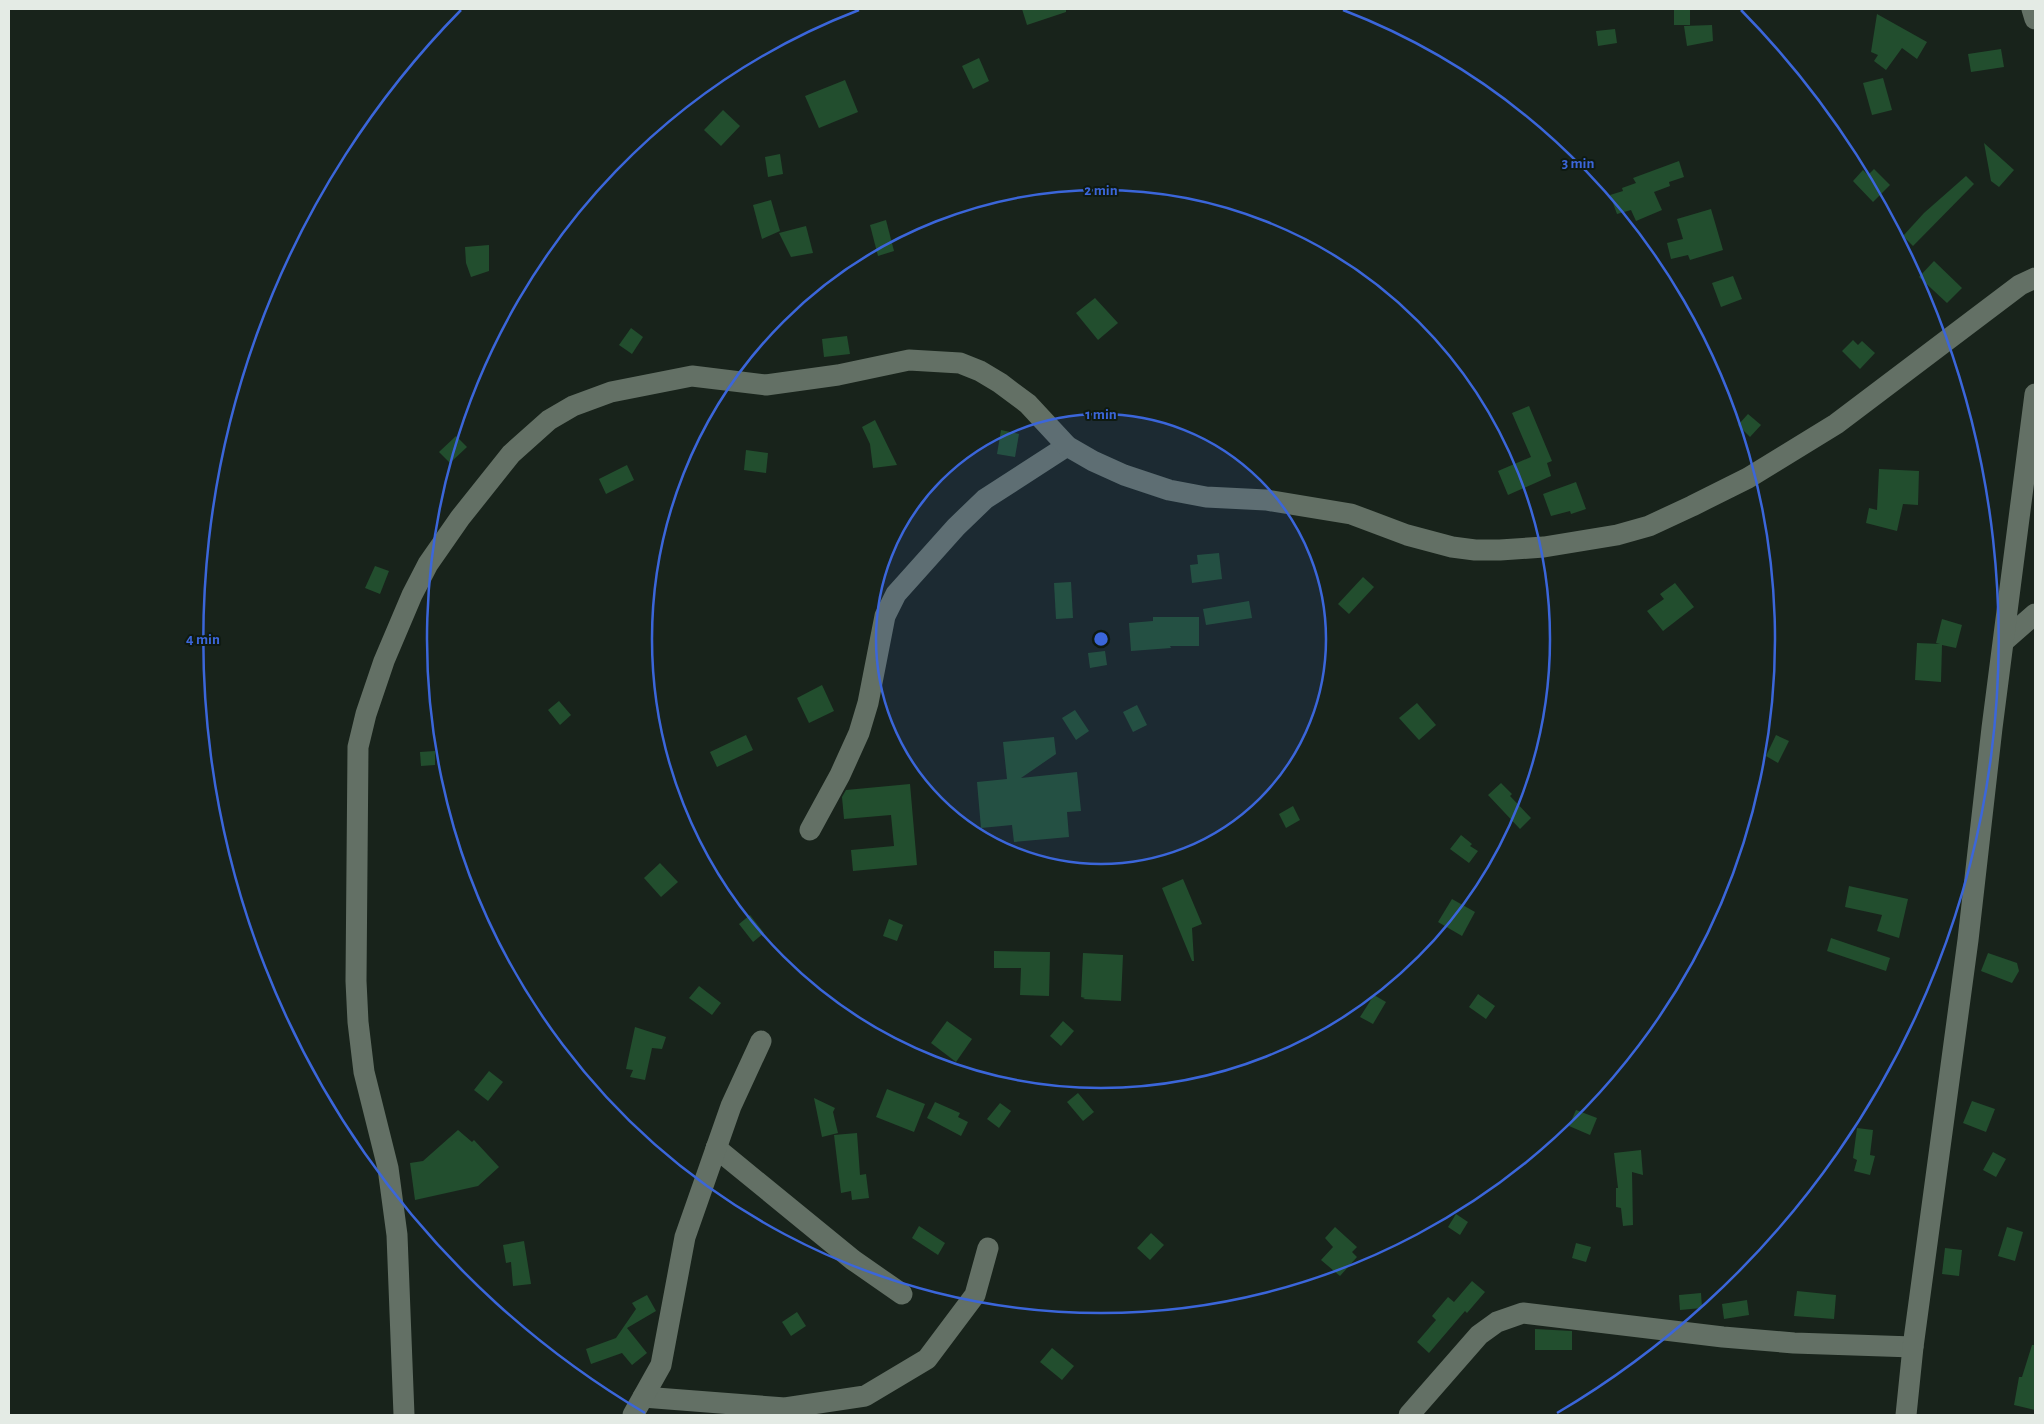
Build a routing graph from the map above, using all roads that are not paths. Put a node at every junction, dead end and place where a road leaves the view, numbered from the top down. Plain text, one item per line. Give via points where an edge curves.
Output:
1 (2032, 9) edge
2 (2035, 19) edge
3 (2035, 278) edge
4 (2035, 394) edge
5 (1067, 446) junction
6 (2035, 614) edge
7 (2004, 640) junction
8 (810, 830) dead end
9 (761, 1041) dead end
10 (716, 1148) junction
11 (988, 1248) dead end
12 (902, 1294) dead end
13 (1913, 1347) junction
14 (638, 1406) edge
15 (404, 1415) edge
16 (1409, 1415) edge
17 (1906, 1415) edge

1 - 2 street
3 - 5 street via 2020,284 1836,424 1755,473 1649,526 1580,542 1500,550 1452,547 1407,535 1351,514 1266,500 1206,497 1169,490 1124,475
4 - 7 street
5 - 8 street via 985,499 896,594 885,616 859,733
5 - 15 street via 1028,404 1000,383 960,363 909,360 838,375 766,385 692,376 652,383 611,392 573,406 549,420 511,454 428,564 384,661 358,747 358,1022 364,1072 388,1168 395,1226
6 - 7 street
7 - 13 street via 1968,940
9 - 10 street
10 - 12 street via 853,1260
10 - 14 street via 686,1237 661,1364
11 - 14 street via 975,1295 927,1359 865,1396 785,1408
13 - 16 street via 1723,1337 1523,1313 1497,1322 1479,1336
13 - 17 street

